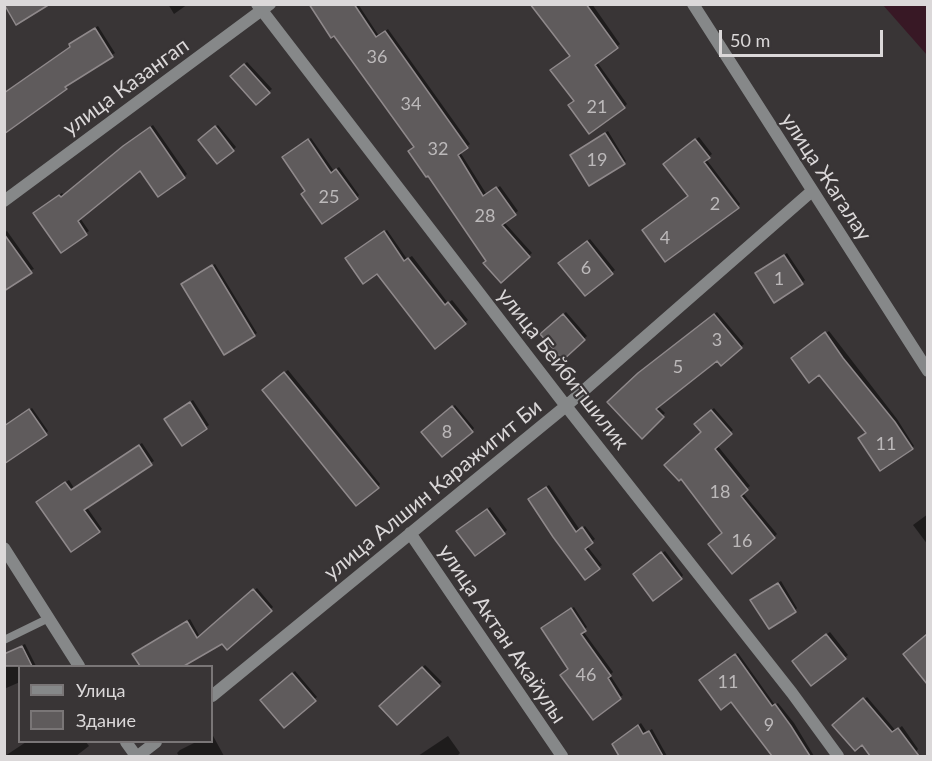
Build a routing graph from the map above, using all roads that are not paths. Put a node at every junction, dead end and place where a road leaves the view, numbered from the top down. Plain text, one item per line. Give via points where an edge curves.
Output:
1 (693, 4) edge
2 (263, 7) edge
3 (812, 191) junction
4 (4, 201) edge
5 (927, 370) edge
6 (566, 406) junction
7 (410, 533) junction
8 (4, 548) edge
9 (49, 618) junction
10 (4, 640) edge
11 (78, 665) edge
12 (213, 695) edge
13 (127, 743) edge
14 (153, 743) edge
15 (137, 756) edge
16 (562, 756) edge
17 (838, 756) edge

1 - 3 street, улица Жагалау
2 - 4 street, улица Казангап
2 - 6 street, улица Бейбитшилик
3 - 5 street, улица Жагалау
3 - 6 street, улица Алшин Каражигит Би
6 - 7 street, улица Алшин Каражигит Би
6 - 17 street, улица Бейбитшилик
7 - 12 street, улица Алшин Каражигит Би
7 - 16 street, улица Актан Акайулы
8 - 9 street
9 - 10 lane
9 - 11 street
13 - 15 street
14 - 15 street

